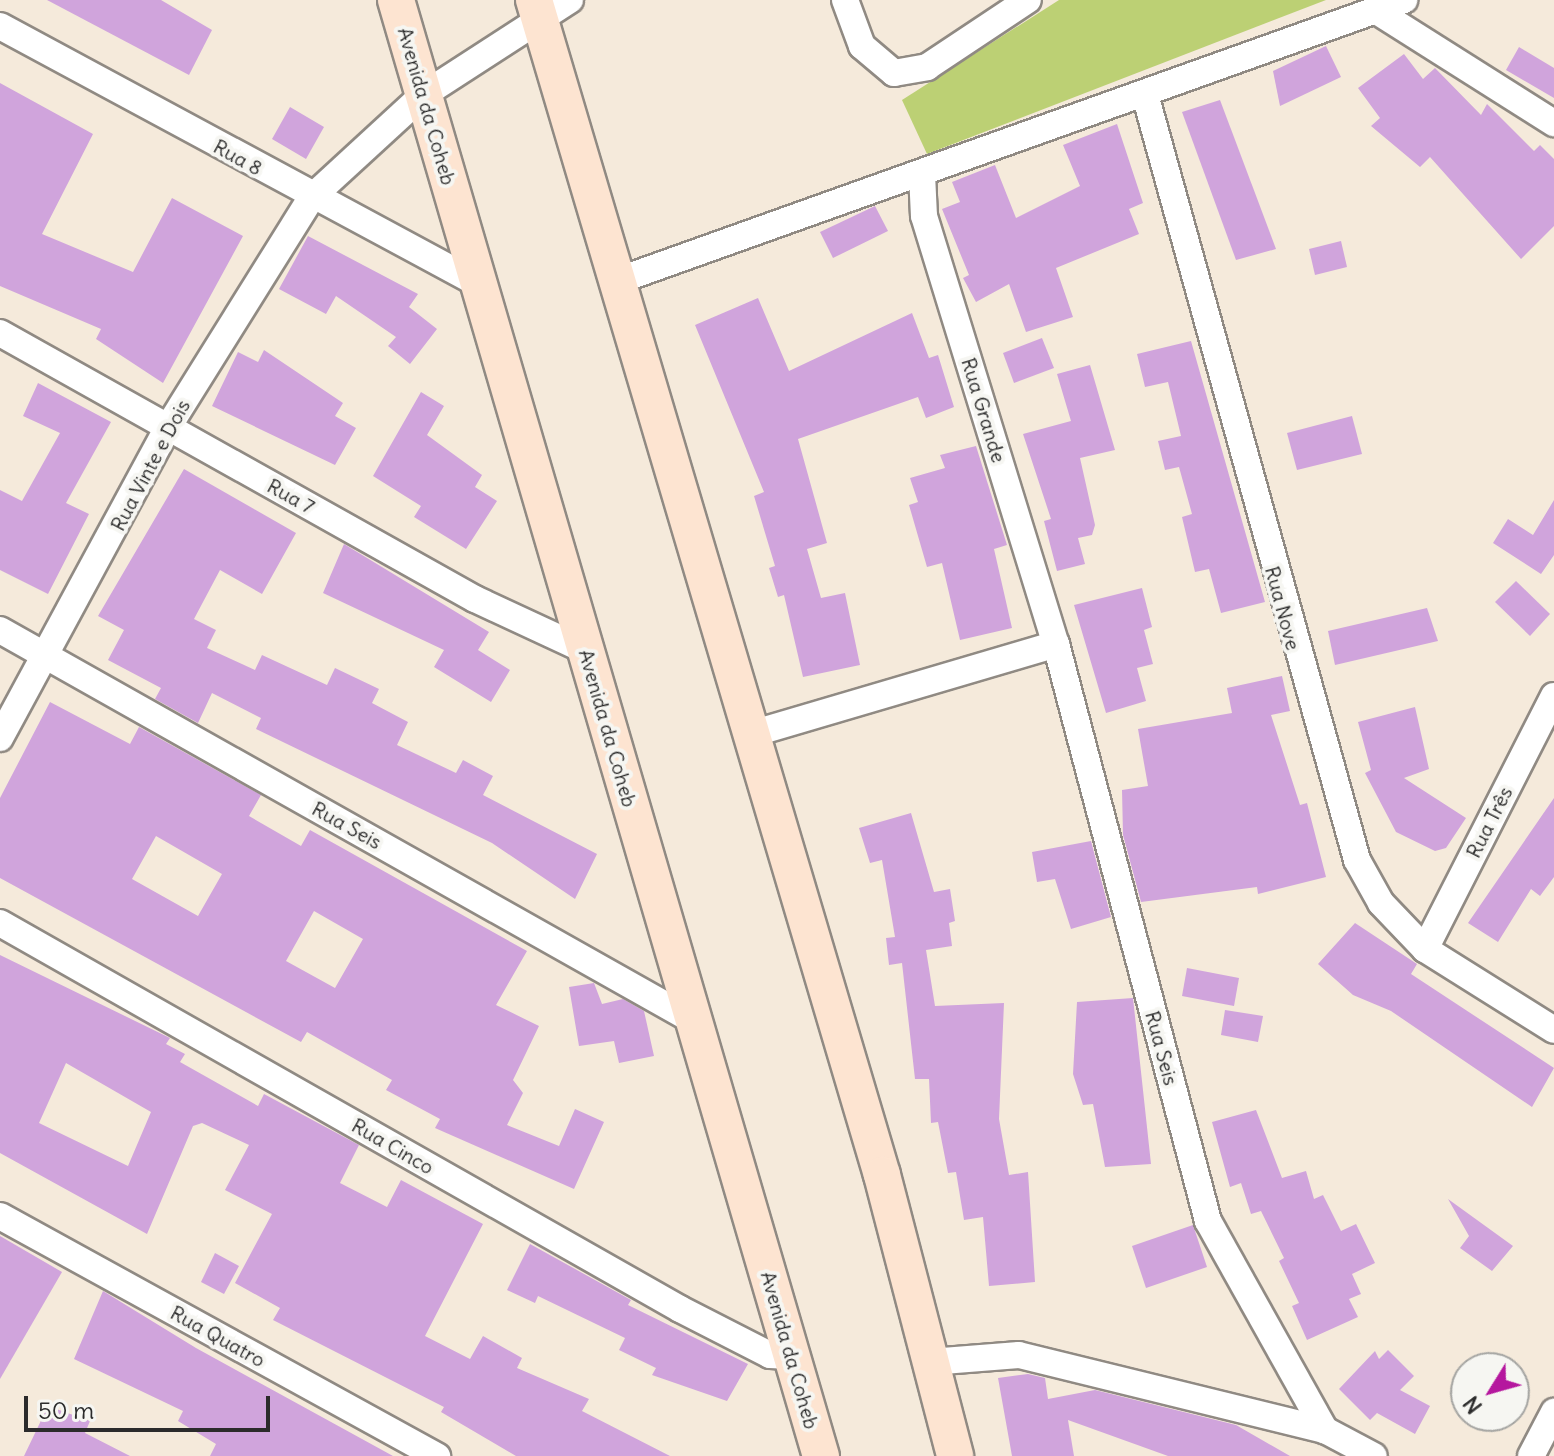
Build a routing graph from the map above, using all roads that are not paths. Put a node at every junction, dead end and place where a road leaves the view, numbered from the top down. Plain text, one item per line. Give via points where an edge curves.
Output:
1 (396, 0) edge
2 (570, 0) edge
3 (845, 0) edge
4 (1028, 0) edge
5 (1404, 0) edge
6 (536, 9) edge
7 (1375, 10) junction
8 (0, 26) edge
9 (423, 95) junction
10 (1146, 98) junction
11 (1554, 123) edge
12 (922, 174) junction
13 (311, 198) junction
14 (617, 281) junction
15 (479, 284) junction
16 (0, 333) edge
17 (168, 427) junction
18 (0, 630) edge
19 (1056, 644) junction
20 (585, 650) junction
21 (49, 656) junction
22 (1554, 696) edge
23 (751, 734) junction
24 (0, 738) edge
25 (0, 923) edge
26 (1425, 949) junction
27 (694, 1021) junction
28 (1554, 1030) edge
29 (0, 1216) edge
30 (791, 1356) junction
31 (930, 1362) junction
32 (1554, 1412) edge
33 (1325, 1430) junction
34 (437, 1456) edge
35 (821, 1456) edge
36 (955, 1456) edge
37 (1374, 1456) edge
38 (1531, 1456) edge

1 - 9 main road, Avenida da Coheb
2 - 6 street, Rua Vinte e Dois
3 - 4 street via 876,63 894,73 927,67
5 - 7 street
6 - 9 street, Rua Vinte e Dois
6 - 14 main road
7 - 10 street
7 - 11 street
8 - 13 street, Rua 8
9 - 13 street, Rua Vinte e Dois
9 - 15 main road, Avenida da Coheb
10 - 12 street
10 - 26 street, Rua Nove via 1339,815 1381,903
12 - 14 street
12 - 19 street, Rua Grande via 924,216
13 - 15 street, Rua 8
13 - 17 street, Rua Vinte e Dois
14 - 23 main road
15 - 20 main road, Avenida da Coheb
16 - 17 street, Rua 7
17 - 20 street, Rua 7 via 475,599
17 - 21 street, Rua Vinte e Dois
18 - 21 street, Rua Seis
19 - 23 street
19 - 33 street, Rua Seis via 1208,1221
20 - 27 main road, Avenida da Coheb
21 - 24 street, Rua Vinte e Dois
21 - 27 street, Rua Seis
22 - 26 street, Rua Três
23 - 31 main road
25 - 30 street, Rua Cinco via 680,1309 770,1355
26 - 28 street, Rua Nove
27 - 30 main road, Avenida da Coheb
29 - 34 street, Rua Quatro
30 - 35 main road, Avenida da Coheb
31 - 33 street via 1019,1355
31 - 36 main road
32 - 38 street
33 - 37 street

